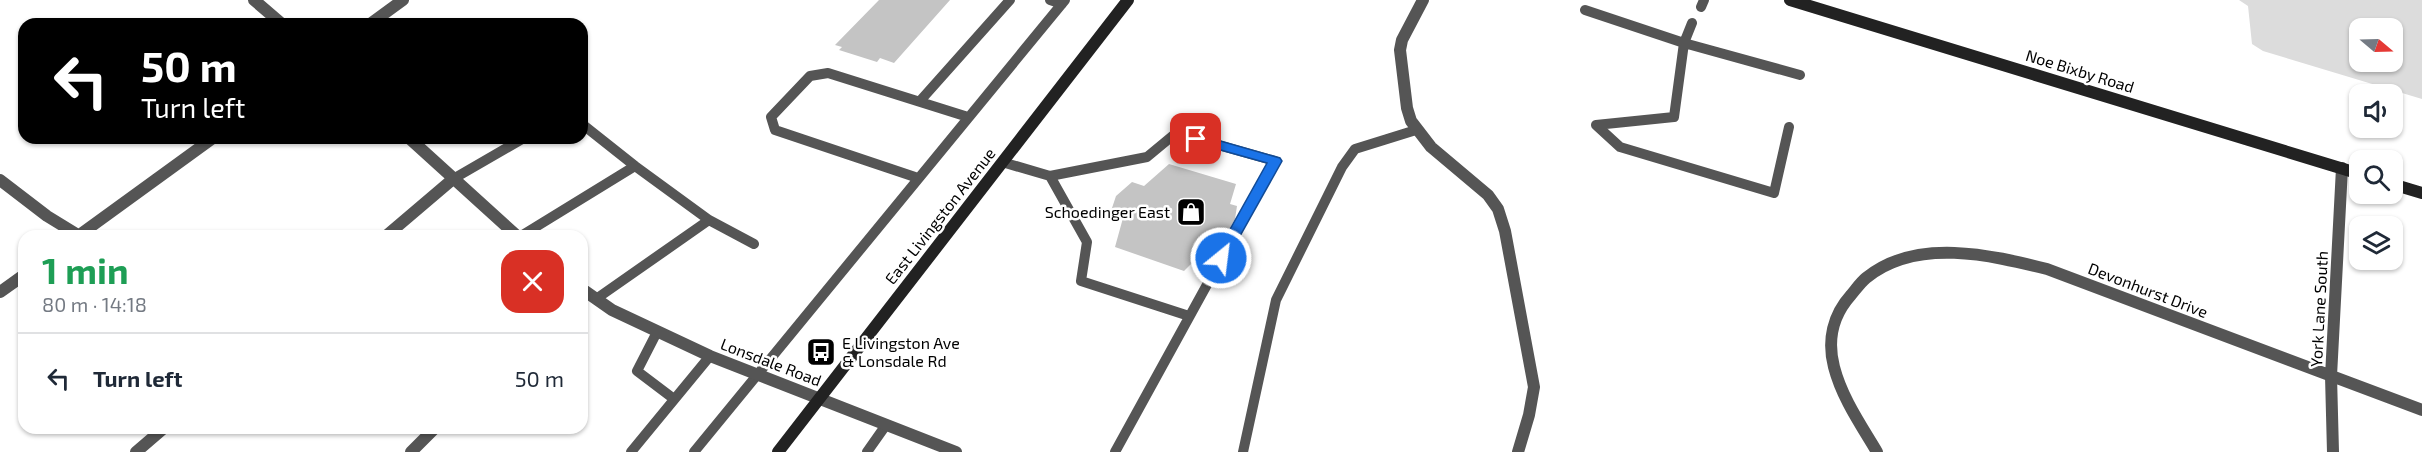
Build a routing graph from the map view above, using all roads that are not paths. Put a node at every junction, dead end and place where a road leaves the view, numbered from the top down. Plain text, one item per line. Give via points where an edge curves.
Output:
1 (254, 0) edge
2 (403, 0) edge
3 (1010, 0) edge
4 (1050, 0) edge
5 (1128, 0) edge
6 (1424, 0) edge
7 (1790, 0) edge
8 (1064, 2) edge
9 (1585, 10) dead end
10 (275, 18) edge
11 (378, 18) edge
12 (1692, 23) dead end
13 (1684, 43) junction
14 (1800, 75) dead end
15 (920, 101) junction
16 (968, 117) junction
17 (1789, 127) dead end
18 (588, 129) edge
19 (1416, 130) junction
20 (205, 144) edge
21 (415, 144) edge
22 (514, 144) edge
23 (1002, 162) junction
24 (636, 166) junction
25 (2342, 168) junction
26 (2349, 170) edge
27 (1050, 176) junction
28 (918, 178) junction
29 (453, 179) junction
30 (0, 180) edge
31 (2403, 187) edge
32 (2422, 193) edge
33 (710, 220) junction
34 (70, 230) edge
35 (85, 230) edge
36 (393, 230) edge
37 (512, 230) edge
38 (529, 230) edge
39 (754, 244) dead end
40 (18, 279) edge
41 (0, 292) edge
42 (588, 294) edge
43 (596, 300) junction
44 (1189, 316) junction
45 (657, 332) junction
46 (710, 356) junction
47 (758, 375) junction
48 (2331, 376) junction
49 (674, 399) junction
50 (819, 399) junction
51 (2422, 410) edge
52 (886, 425) junction
53 (157, 434) edge
54 (429, 434) edge
55 (939, 449) edge
56 (136, 452) edge
57 (411, 452) edge
58 (631, 452) edge
59 (694, 452) edge
60 (778, 452) edge
61 (867, 452) edge
62 (956, 452) edge
63 (1114, 452) edge
64 (1243, 452) edge
65 (1518, 452) edge
66 (1877, 452) edge
67 (2333, 452) edge

1 - 10 street
2 - 11 street
3 - 15 lane
4 - 8 lane
5 - 23 main road, East Livingston Avenue
6 - 19 street via 1400,50 1407,108
7 - 25 main road, Noe Bixby Road
8 - 16 lane
9 - 13 lane
12 - 13 lane
13 - 14 lane
13 - 17 lane via 1674,117 1596,125 1620,147 1774,193
15 - 16 lane
15 - 28 lane via 828,73 810,76 771,117 775,130
16 - 28 lane
18 - 24 lane
19 - 64 lane via 1355,148 1342,167 1276,300
19 - 65 street via 1488,195 1498,209 1505,231 1534,387
20 - 35 street
21 - 29 street
22 - 29 lane
23 - 27 lane
23 - 50 main road, East Livingston Avenue
24 - 33 lane
24 - 38 lane
25 - 26 main road, Noe Bixby Road
25 - 48 street, York Lane South
27 - 44 lane via 1086,242 1081,280
27 - 44 lane via 1147,157 1176,133 1275,161
28 - 47 lane
29 - 36 street
29 - 37 street
30 - 34 street
31 - 32 main road
33 - 39 lane
33 - 43 lane
40 - 41 street
42 - 43 street, Lonsdale Road
43 - 45 street, Lonsdale Road
44 - 63 lane
45 - 46 street, Lonsdale Road
45 - 49 lane via 637,371
46 - 47 street, Lonsdale Road
46 - 49 lane
47 - 50 street, Lonsdale Road
47 - 59 lane
48 - 51 street, Devonhurst Drive
48 - 66 street, Devonhurst Drive via 2047,269 2007,258 1934,253 1902,259 1857,283 1831,333 1834,365 1845,399
48 - 67 street, York Lane South
49 - 58 lane
50 - 52 street, Lonsdale Road
50 - 60 main road, East Livingston Avenue
52 - 55 street, Lonsdale Road
52 - 61 lane
53 - 56 street
54 - 57 street
55 - 62 street, Lonsdale Road

